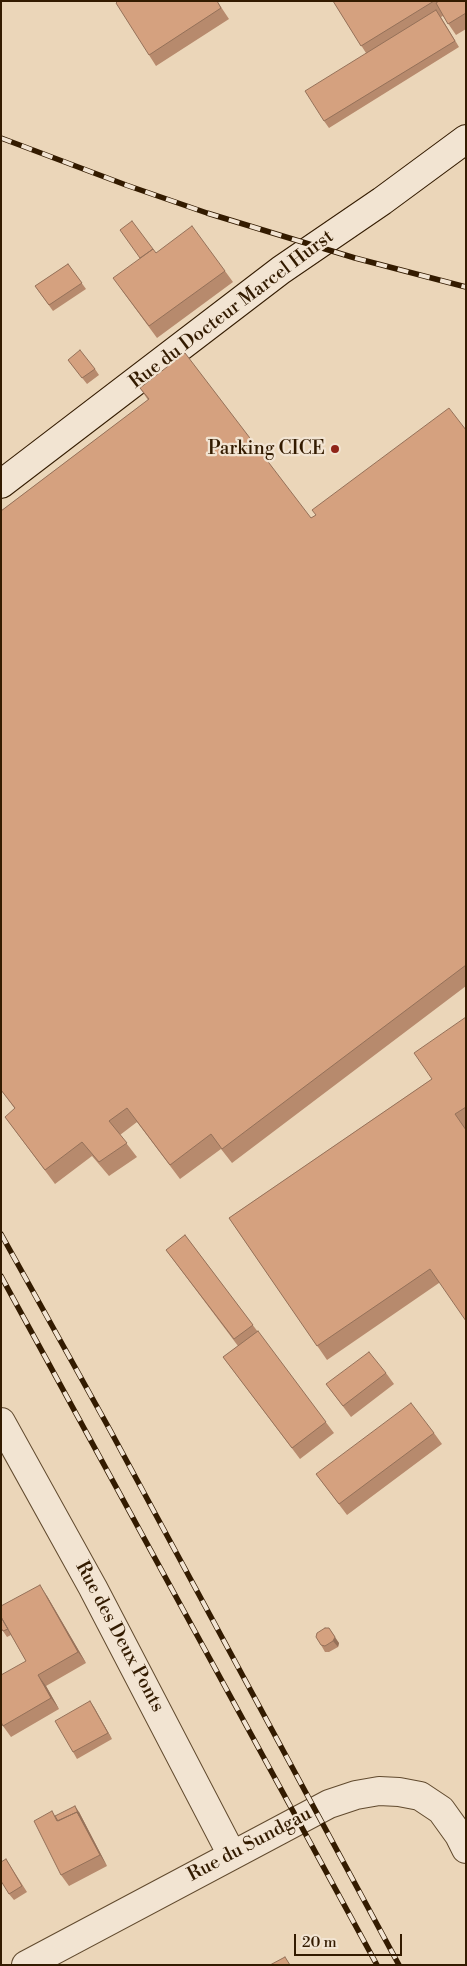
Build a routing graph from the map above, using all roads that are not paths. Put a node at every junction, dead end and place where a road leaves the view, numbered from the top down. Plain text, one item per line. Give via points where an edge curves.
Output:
1 (466, 139) edge
2 (1, 484) edge
3 (1, 1422) edge
4 (466, 1849) edge
5 (232, 1855) junction
6 (26, 1965) edge

1 - 2 street, Rue du Docteur Marcel Hurst via 281,270
3 - 5 street, Rue des Deux Ponts via 93,1588
4 - 5 street, Rue du Sundgau via 441,1810 420,1796 379,1791 329,1804
5 - 6 street, Rue du Sundgau

